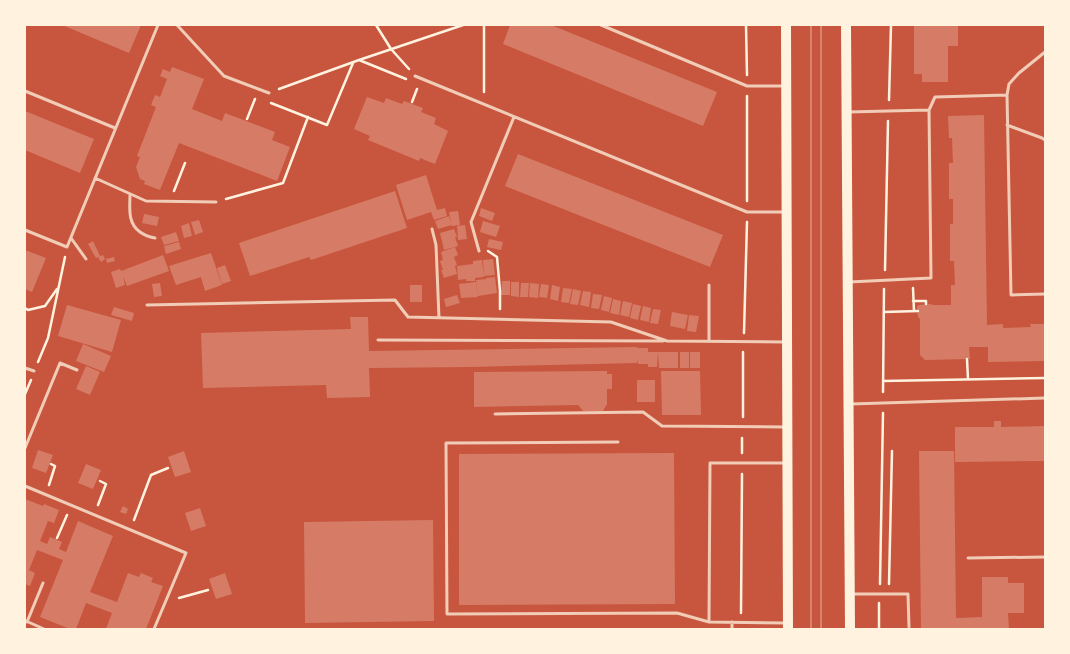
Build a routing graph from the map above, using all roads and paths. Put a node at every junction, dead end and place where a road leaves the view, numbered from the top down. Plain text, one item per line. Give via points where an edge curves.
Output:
1 (158, 25) edge
2 (177, 25) edge
3 (376, 25) edge
4 (463, 25) edge
5 (484, 25) edge
6 (601, 25) edge
7 (746, 25) edge
8 (786, 25) edge
9 (846, 25) edge
10 (891, 25) edge
11 (391, 49) junction
12 (1045, 52) edge
13 (353, 62) junction
14 (415, 76) joint
15 (419, 85) dead end
16 (748, 86) junction
17 (786, 86) junction
18 (25, 91) edge
19 (269, 93) joint
20 (1007, 95) junction
21 (262, 100) dead end
22 (268, 102) dead end
23 (412, 102) dead end
24 (484, 105) junction
25 (929, 110) junction
26 (888, 111) junction
27 (847, 112) junction
28 (308, 117) junction
29 (514, 117) junction
30 (247, 119) dead end
31 (1007, 125) junction
32 (115, 128) junction
33 (1045, 133) edge
34 (1043, 139) edge
35 (185, 163) dead end
36 (95, 178) junction
37 (130, 194) junction
38 (170, 201) junction
39 (216, 202) joint
40 (747, 212) junction
41 (786, 212) junction
42 (432, 228) dead end
43 (25, 230) edge
44 (71, 238) junction
45 (155, 238) dead end
46 (67, 247) junction
47 (479, 250) joint
48 (86, 259) dead end
49 (913, 279) junction
50 (884, 280) junction
51 (847, 282) junction
52 (709, 285) dead end
53 (59, 287) junction
54 (1045, 294) edge
55 (913, 301) junction
56 (926, 304) dead end
57 (147, 305) dead end
58 (25, 308) edge
59 (914, 311) junction
60 (918, 311) dead end
61 (884, 312) junction
62 (439, 318) junction
63 (500, 319) junction
64 (48, 338) dead end
65 (378, 340) dead end
66 (667, 341) junction
67 (709, 341) junction
68 (744, 342) junction
69 (787, 342) junction
70 (968, 359) dead end
71 (25, 368) edge
72 (77, 370) dead end
73 (34, 371) dead end
74 (1045, 378) edge
75 (968, 379) junction
76 (883, 381) junction
77 (1045, 398) edge
78 (848, 404) junction
79 (883, 404) junction
80 (495, 414) dead end
81 (743, 427) junction
82 (787, 427) junction
83 (618, 442) dead end
84 (25, 448) edge
85 (892, 451) dead end
86 (742, 463) junction
87 (787, 463) junction
88 (51, 464) dead end
89 (168, 468) dead end
90 (100, 481) dead end
91 (25, 486) edge
92 (46, 495) junction
93 (71, 505) junction
94 (94, 514) junction
95 (130, 530) junction
96 (57, 538) dead end
97 (1045, 557) edge
98 (968, 558) dead end
99 (42, 583) dead end
100 (208, 590) dead end
101 (850, 594) junction
102 (880, 594) junction
103 (889, 594) junction
104 (165, 602) junction
105 (26, 622) edge
106 (709, 622) junction
107 (732, 622) junction
108 (740, 622) junction
109 (788, 626) edge
110 (909, 627) dead end
111 (44, 629) edge
112 (154, 629) edge
113 (732, 629) edge
114 (850, 629) edge
115 (879, 629) edge

1 - 32 lane
2 - 19 lane via 224,76
3 - 11 path
4 - 11 path
5 - 24 path
6 - 16 lane
7 - 16 path
8 - 17 main road
9 - 27 main road
10 - 26 path
11 - 13 path
11 - 14 path
12 - 20 lane via 1009,84
13 - 19 path
13 - 28 path via 327,125
14 - 24 lane
15 - 23 path
16 - 17 lane
16 - 40 path
17 - 41 main road
18 - 32 lane
20 - 25 lane via 935,98
20 - 31 lane
21 - 30 path via 255,97
22 - 28 path
24 - 29 lane
25 - 26 lane
25 - 49 lane via 931,278
26 - 27 lane
26 - 50 path
27 - 51 main road
28 - 39 path via 283,183
29 - 40 lane
29 - 47 lane via 471,222
31 - 34 lane
31 - 54 lane via 1011,295
32 - 36 lane
33 - 34 lane
35 - 38 path
36 - 37 lane
36 - 44 lane
37 - 38 lane via 146,201
37 - 45 lane via 130,217 134,227 140,233
38 - 39 lane
40 - 41 lane
40 - 68 path
41 - 69 main road
42 - 62 lane via 436,245
43 - 46 lane
44 - 46 lane
44 - 48 lane
46 - 53 path
47 - 63 path via 486,250 497,256
49 - 50 lane
49 - 55 path
50 - 51 lane
50 - 61 path
51 - 78 main road
52 - 67 lane
53 - 58 path via 44,306 28,310
53 - 64 path
55 - 56 path via 926,301
55 - 59 path
57 - 62 lane via 395,300 408,317
59 - 60 path
59 - 61 path
61 - 76 path
62 - 63 lane
63 - 66 lane via 611,322
65 - 66 lane
66 - 67 lane
67 - 68 lane
68 - 69 lane
68 - 81 path
69 - 82 main road
70 - 75 path
71 - 73 lane
72 - 84 lane via 60,363
74 - 75 path
75 - 76 path
76 - 79 path
77 - 79 lane
78 - 79 lane
78 - 101 main road
79 - 102 path
80 - 81 lane via 643,412 662,426
81 - 82 lane
81 - 86 path
82 - 87 main road
83 - 106 lane via 446,443 447,614 677,613
85 - 103 path
86 - 87 lane
86 - 106 lane via 710,463
86 - 108 path
87 - 109 main road
88 - 92 path via 55,466
89 - 95 path via 152,475
90 - 94 path via 106,484
91 - 92 lane
92 - 93 lane
93 - 94 lane
93 - 96 path
94 - 95 lane
95 - 104 lane via 186,552
97 - 98 lane
99 - 105 lane
100 - 104 path
101 - 102 lane
101 - 114 main road
102 - 103 lane
102 - 115 path
103 - 110 lane via 908,594
104 - 112 lane
105 - 111 lane
106 - 107 lane
107 - 108 lane
107 - 113 lane
108 - 109 lane

